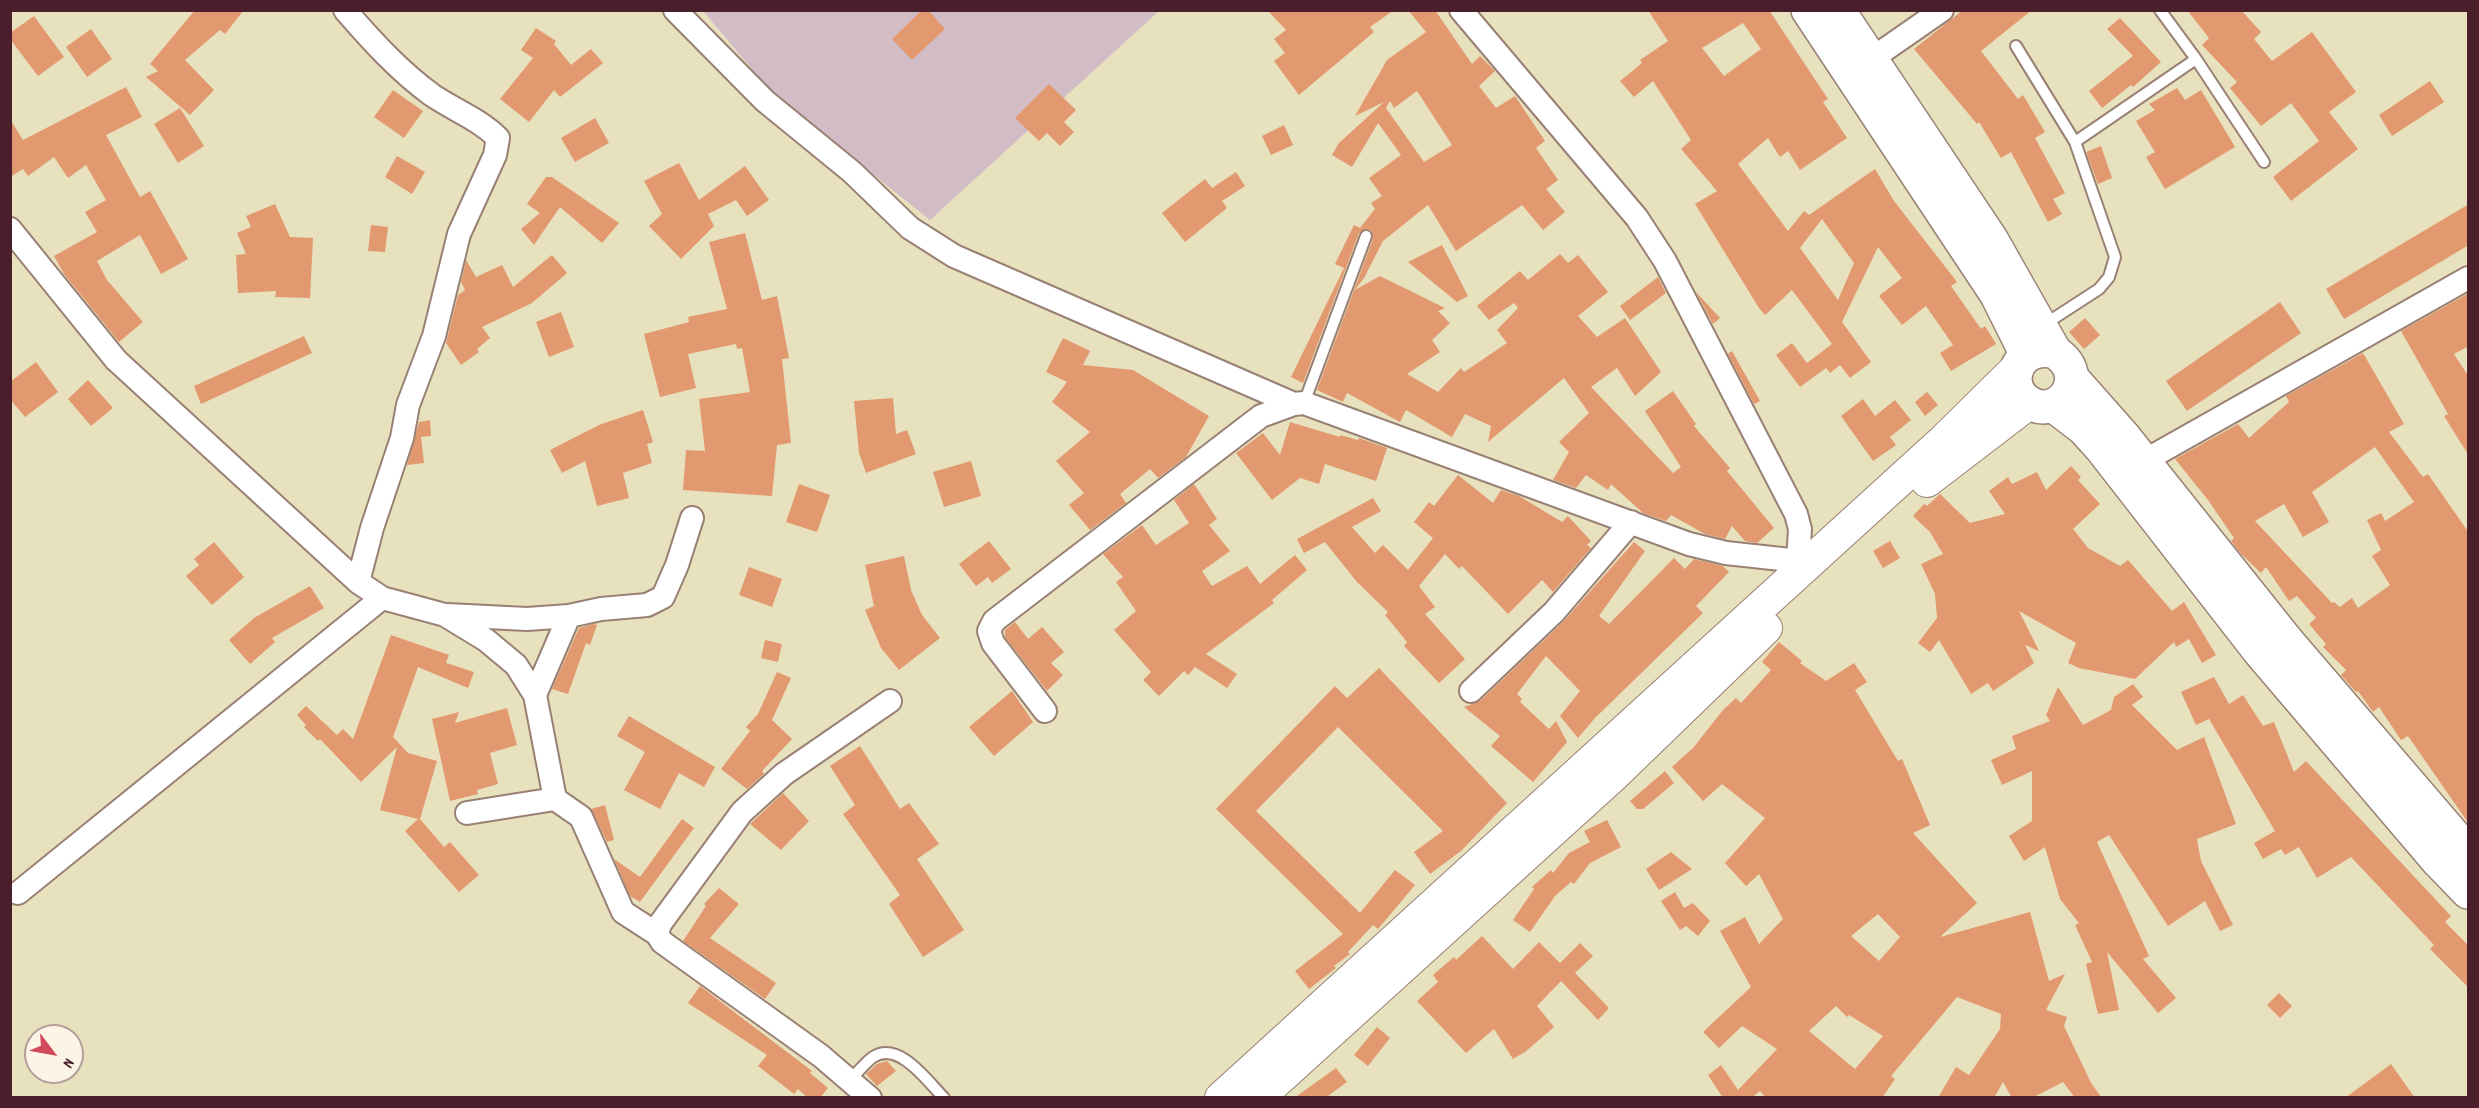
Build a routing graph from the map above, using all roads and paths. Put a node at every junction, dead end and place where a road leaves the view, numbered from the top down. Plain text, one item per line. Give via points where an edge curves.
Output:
1 (345, 10) edge
2 (675, 10) edge
3 (1461, 10) edge
4 (1808, 10) edge
5 (1838, 10) edge
6 (1942, 10) edge
7 (2160, 10) edge
8 (2016, 46) dead end
9 (2196, 59) junction
10 (1870, 60) junction
11 (2075, 142) junction
12 (2264, 162) dead end
13 (10, 229) edge
14 (1366, 236) dead end
15 (2469, 278) edge
16 (2042, 356) junction
17 (1299, 404) junction
18 (2041, 405) junction
19 (2144, 461) junction
20 (692, 518) dead end
21 (1631, 522) junction
22 (1803, 562) junction
23 (358, 582) junction
24 (382, 597) junction
25 (445, 615) junction
26 (568, 616) junction
27 (1471, 692) dead end
28 (535, 695) junction
29 (890, 701) dead end
30 (1045, 711) dead end
31 (555, 799) junction
32 (467, 813) dead end
33 (2469, 852) edge
34 (2469, 892) edge
35 (18, 893) dead end
36 (657, 934) junction
37 (1313, 1030) junction
38 (850, 1080) junction
39 (870, 1098) edge
40 (944, 1098) edge
41 (1221, 1098) edge
42 (1258, 1098) edge

1 - 23 street via 378,47 432,95 498,138 495,155 459,234 434,336 408,405 402,438
2 - 17 street via 765,101 852,172 910,228 954,256
3 - 22 street via 1637,218 1665,261 1796,514
4 - 16 main road via 1997,296
5 - 10 main road
6 - 10 street
7 - 9 lane
8 - 11 lane
9 - 11 lane
9 - 12 lane
10 - 16 main road via 1991,239
11 - 16 lane via 2115,258 2109,277
13 - 23 street via 116,360
14 - 17 lane
15 - 19 street
16 - 18 main road via 2015,381 2019,394
16 - 18 main road via 2070,389 2064,399
16 - 19 main road
16 - 22 main road
17 - 21 street
17 - 30 street via 1261,416 994,621 989,631 993,643
18 - 34 main road via 2083,428 2102,449 2260,652 2438,861
18 - 37 main road via 1862,532 1691,703
19 - 33 main road via 2287,641
20 - 26 street via 663,597 647,605
21 - 22 street via 1726,553
21 - 27 street via 1554,612
22 - 37 main road
23 - 24 street
24 - 25 street
24 - 35 street
25 - 26 street via 527,619
25 - 28 street via 486,640 516,665
26 - 28 street
28 - 31 street
29 - 36 street via 784,774 742,812 660,924
31 - 32 street
31 - 36 street via 581,817 623,912
36 - 38 street via 662,942
37 - 41 main road
37 - 42 main road
38 - 39 street
38 - 40 lane via 874,1057 886,1052 899,1054

